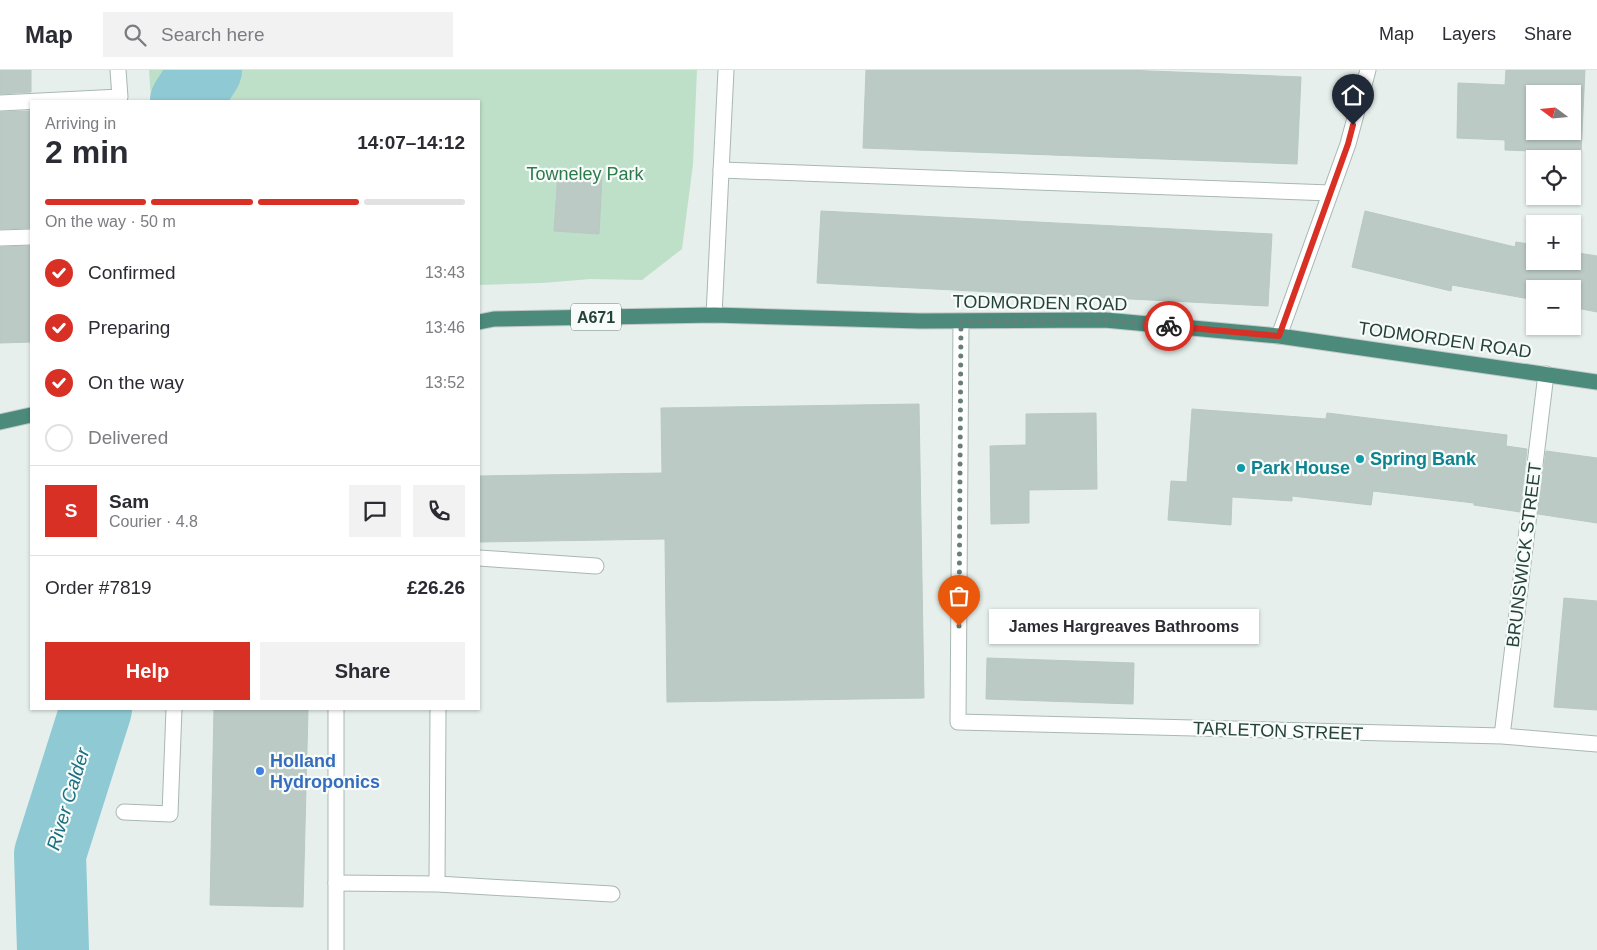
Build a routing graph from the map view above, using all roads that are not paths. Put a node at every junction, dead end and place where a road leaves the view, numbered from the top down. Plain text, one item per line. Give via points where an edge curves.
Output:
1 (118, 70) edge
2 (726, 70) edge
3 (1368, 70) edge
4 (120, 99) edge
5 (90, 100) edge
6 (30, 102) edge
7 (0, 103) edge
8 (721, 170) junction
9 (1330, 194) junction
10 (30, 237) edge
11 (0, 238) edge
12 (714, 315) junction
13 (961, 321) junction
14 (480, 322) edge
15 (1279, 336) junction
16 (1546, 374) junction
17 (1597, 382) edge
18 (30, 415) edge
19 (0, 422) edge
20 (480, 558) edge
21 (596, 566) dead end
22 (174, 710) edge
23 (336, 710) edge
24 (438, 710) edge
25 (1502, 736) junction
26 (1597, 744) edge
27 (124, 812) dead end
28 (336, 884) junction
29 (437, 884) junction
30 (612, 894) dead end
31 (336, 950) edge

1 - 4 street
2 - 8 street
3 - 9 street via 1348,144
4 - 5 street
6 - 7 street
8 - 9 street
8 - 12 street
9 - 15 street
10 - 11 street
12 - 13 highway, TODMORDEN ROAD / A671
12 - 14 highway, TODMORDEN ROAD / A671
13 - 15 highway, TODMORDEN ROAD / A671 via 1106,320
13 - 25 street, TARLETON STREET via 958,722
15 - 16 highway, TODMORDEN ROAD / A671
16 - 17 highway, TODMORDEN ROAD / A671
16 - 25 street, BRUNSWICK STREET
18 - 19 highway
20 - 21 street
22 - 27 street via 170,814
23 - 28 street
24 - 29 street
25 - 26 street, TARLETON STREET
28 - 29 street
28 - 31 street
29 - 30 street

